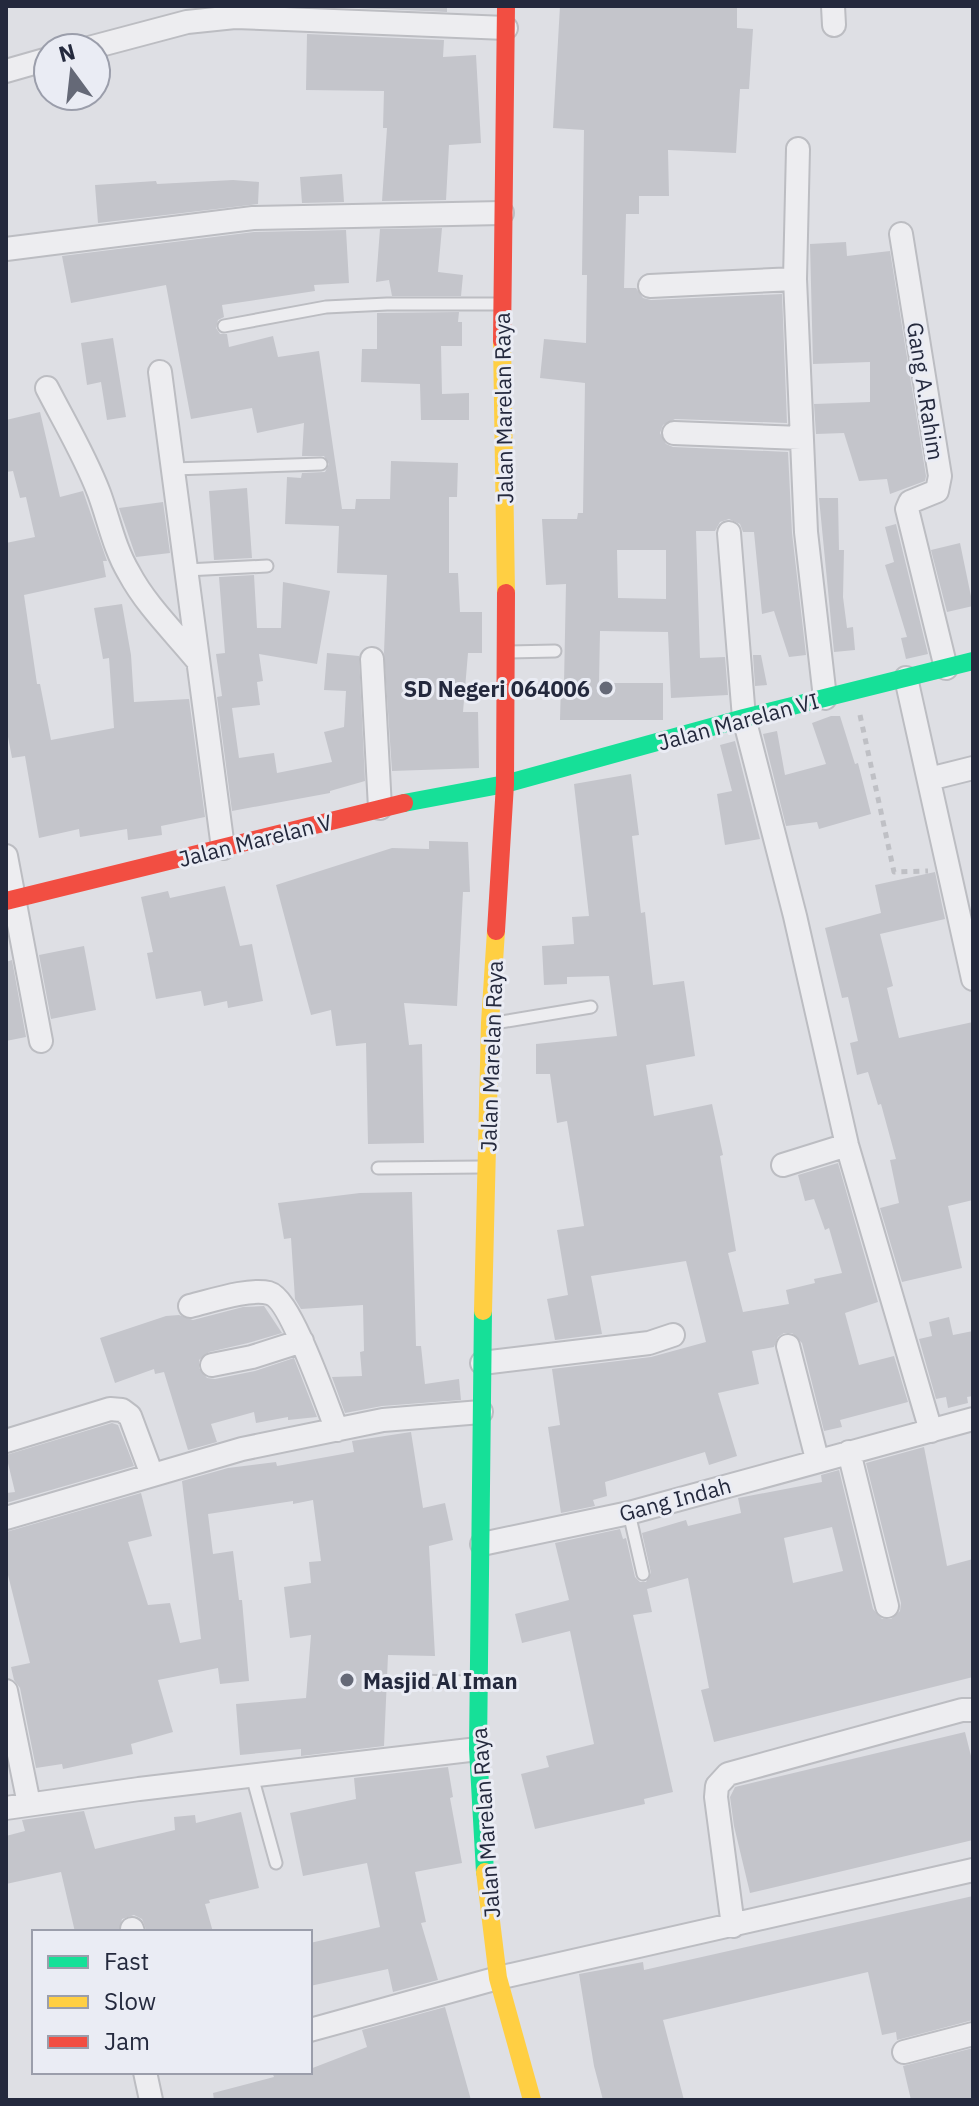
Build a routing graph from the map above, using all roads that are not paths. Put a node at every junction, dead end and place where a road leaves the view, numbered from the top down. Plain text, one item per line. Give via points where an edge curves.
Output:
1 (304, 13) edge
2 (506, 17) edge
3 (112, 42) edge
4 (32, 64) edge
5 (6, 71) edge
6 (798, 149) dead end
7 (502, 213) junction
8 (901, 234) dead end
9 (6, 249) edge
10 (795, 279) junction
11 (650, 286) dead end
12 (501, 304) junction
13 (224, 326) dead end
14 (160, 372) dead end
15 (47, 388) dead end
16 (674, 433) dead end
17 (801, 438) junction
18 (321, 464) dead end
19 (173, 469) junction
20 (729, 533) dead end
21 (267, 566) dead end
22 (186, 570) junction
23 (555, 651) dead end
24 (505, 653) junction
25 (372, 659) dead end
26 (198, 661) junction
27 (973, 661) edge
28 (946, 668) junction
29 (906, 678) junction
30 (825, 698) junction
31 (744, 718) junction
32 (973, 768) edge
33 (929, 779) junction
34 (505, 784) junction
35 (380, 808) junction
36 (223, 848) junction
37 (6, 856) edge
38 (11, 900) edge
39 (973, 979) edge
40 (591, 1007) dead end
41 (490, 1023) junction
42 (41, 1041) dead end
43 (847, 1145) junction
44 (783, 1165) dead end
45 (487, 1167) junction
46 (378, 1168) dead end
47 (190, 1306) dead end
48 (673, 1335) dead end
49 (302, 1341) junction
50 (788, 1346) dead end
51 (482, 1363) junction
52 (212, 1365) dead end
53 (481, 1412) junction
54 (973, 1419) edge
55 (337, 1430) junction
56 (931, 1431) junction
57 (6, 1441) edge
58 (858, 1450) junction
59 (817, 1459) junction
60 (152, 1475) junction
61 (629, 1513) junction
62 (6, 1518) edge
63 (482, 1544) junction
64 (643, 1574) dead end
65 (887, 1606) dead end
66 (407, 1681) dead end
67 (478, 1681) junction
68 (6, 1691) edge
69 (973, 1710) edge
70 (478, 1749) junction
71 (252, 1776) junction
72 (29, 1804) junction
73 (6, 1808) edge
74 (276, 1863) dead end
75 (973, 1870) edge
76 (733, 1926) junction
77 (498, 1978) junction
78 (312, 2029) edge
79 (973, 2034) edge
80 (904, 2052) dead end
81 (145, 2074) edge
82 (151, 2100) edge
83 (532, 2100) edge

1 - 2 street
1 - 3 street via 187,22
2 - 7 main road, Jalan Marelan Raya
4 - 5 street
6 - 10 street
7 - 9 street via 253,218
7 - 12 main road, Jalan Marelan Raya
8 - 28 street, Gang A.Rahim via 940,476 937,491 910,502 907,509
10 - 11 street
10 - 17 street
12 - 13 lane via 326,307
12 - 24 main road, Jalan Marelan Raya
14 - 19 street
15 - 26 street via 83,455 129,574
16 - 17 street
17 - 30 street
18 - 19 lane
19 - 22 street
20 - 31 street
21 - 22 lane
22 - 26 street
23 - 24 lane
24 - 34 main road, Jalan Marelan Raya
25 - 35 street
26 - 36 street
27 - 28 main road, Jalan Marelan VI
28 - 29 main road, Jalan Marelan VI
29 - 30 main road, Jalan Marelan VI
29 - 33 street
30 - 31 main road, Jalan Marelan VI
31 - 34 main road, Jalan Marelan VI
31 - 43 street
32 - 33 street
33 - 39 street
34 - 35 main road, Jalan Marelan V
34 - 41 main road, Jalan Marelan Raya
35 - 36 main road, Jalan Marelan V
36 - 38 main road, Jalan Marelan V
37 - 38 street
38 - 42 street
40 - 41 lane
41 - 45 main road, Jalan Marelan Raya
43 - 44 street
43 - 56 street
45 - 46 lane
45 - 51 main road, Jalan Marelan Raya
47 - 49 street via 267,1293 278,1298
48 - 51 street via 649,1343
49 - 52 street
49 - 55 street
50 - 59 street
51 - 53 main road, Jalan Marelan Raya
53 - 55 street via 383,1420
53 - 63 main road, Jalan Marelan Raya
54 - 56 street, Gang Indah
55 - 60 street
56 - 58 street, Gang Indah
57 - 60 street via 110,1409 122,1410 130,1416
58 - 59 street, Gang Indah
58 - 65 street
59 - 61 street, Gang Indah
60 - 62 street
61 - 63 street, Gang Indah
61 - 64 lane
63 - 67 main road, Jalan Marelan Raya
66 - 67 lane
67 - 70 main road, Jalan Marelan Raya
68 - 72 street
69 - 76 street via 721,1780 716,1797
70 - 71 street
70 - 77 main road, Jalan Marelan Raya
71 - 72 street
71 - 74 lane
72 - 73 street
75 - 76 street
76 - 77 street
77 - 78 street
77 - 83 main road, Jalan Marelan Raya
79 - 80 street
81 - 82 street

